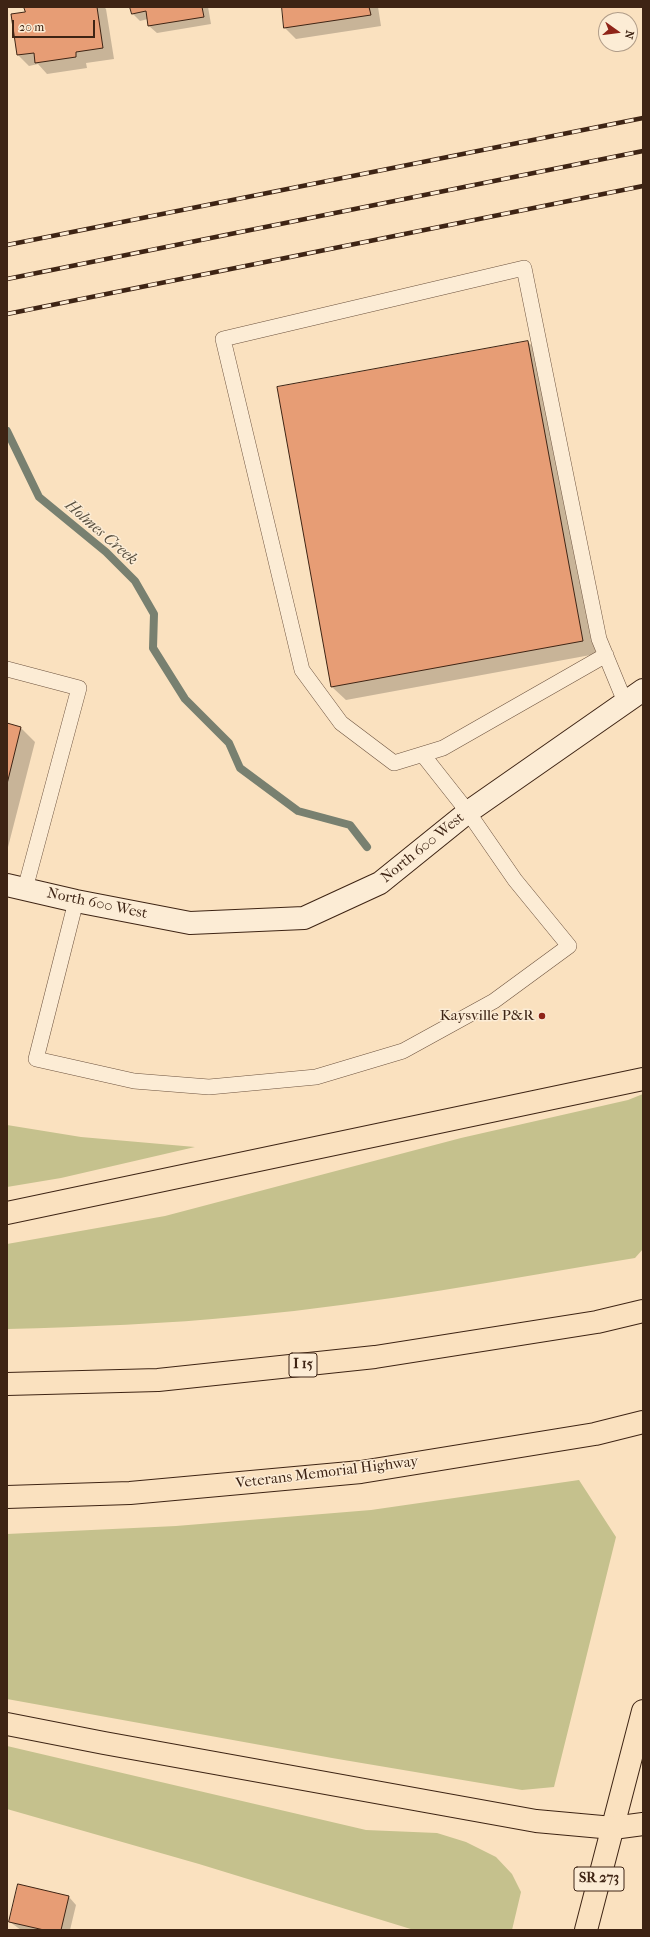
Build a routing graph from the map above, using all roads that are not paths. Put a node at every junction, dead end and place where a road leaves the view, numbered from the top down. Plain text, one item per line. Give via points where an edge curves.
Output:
1 (606, 655) junction
2 (7, 669) edge
3 (643, 690) edge
4 (625, 702) junction
5 (423, 755) junction
6 (468, 812) junction
7 (16, 887) edge
8 (76, 901) junction
9 (643, 1079) edge
10 (7, 1212) edge
11 (643, 1311) edge
12 (7, 1384) edge
13 (643, 1422) edge
14 (7, 1497) edge
15 (643, 1711) edge
16 (7, 1724) edge
17 (643, 1824) edge
18 (613, 1828) junction
19 (586, 1930) edge

1 - 4 lane
1 - 5 lane via 443,748
1 - 5 lane via 599,639 524,268 223,338 302,670 341,723 394,764
2 - 7 lane via 79,688
3 - 4 street, North 600 West
4 - 6 street, North 600 West
5 - 6 lane
6 - 8 street, North 600 West via 380,883 304,918 190,923
6 - 8 lane via 515,880 569,946 494,1001 403,1051 316,1077 209,1087 134,1081 36,1059
7 - 8 street, North 600 West
9 - 10 main road
11 - 12 main road, I 15 via 597,1322 375,1357 158,1380
13 - 14 main road, Veterans Memorial Highway via 594,1434 361,1472 130,1493
15 - 18 main road, SR 273
16 - 18 main road via 536,1821
17 - 18 main road
18 - 19 main road, SR 273

